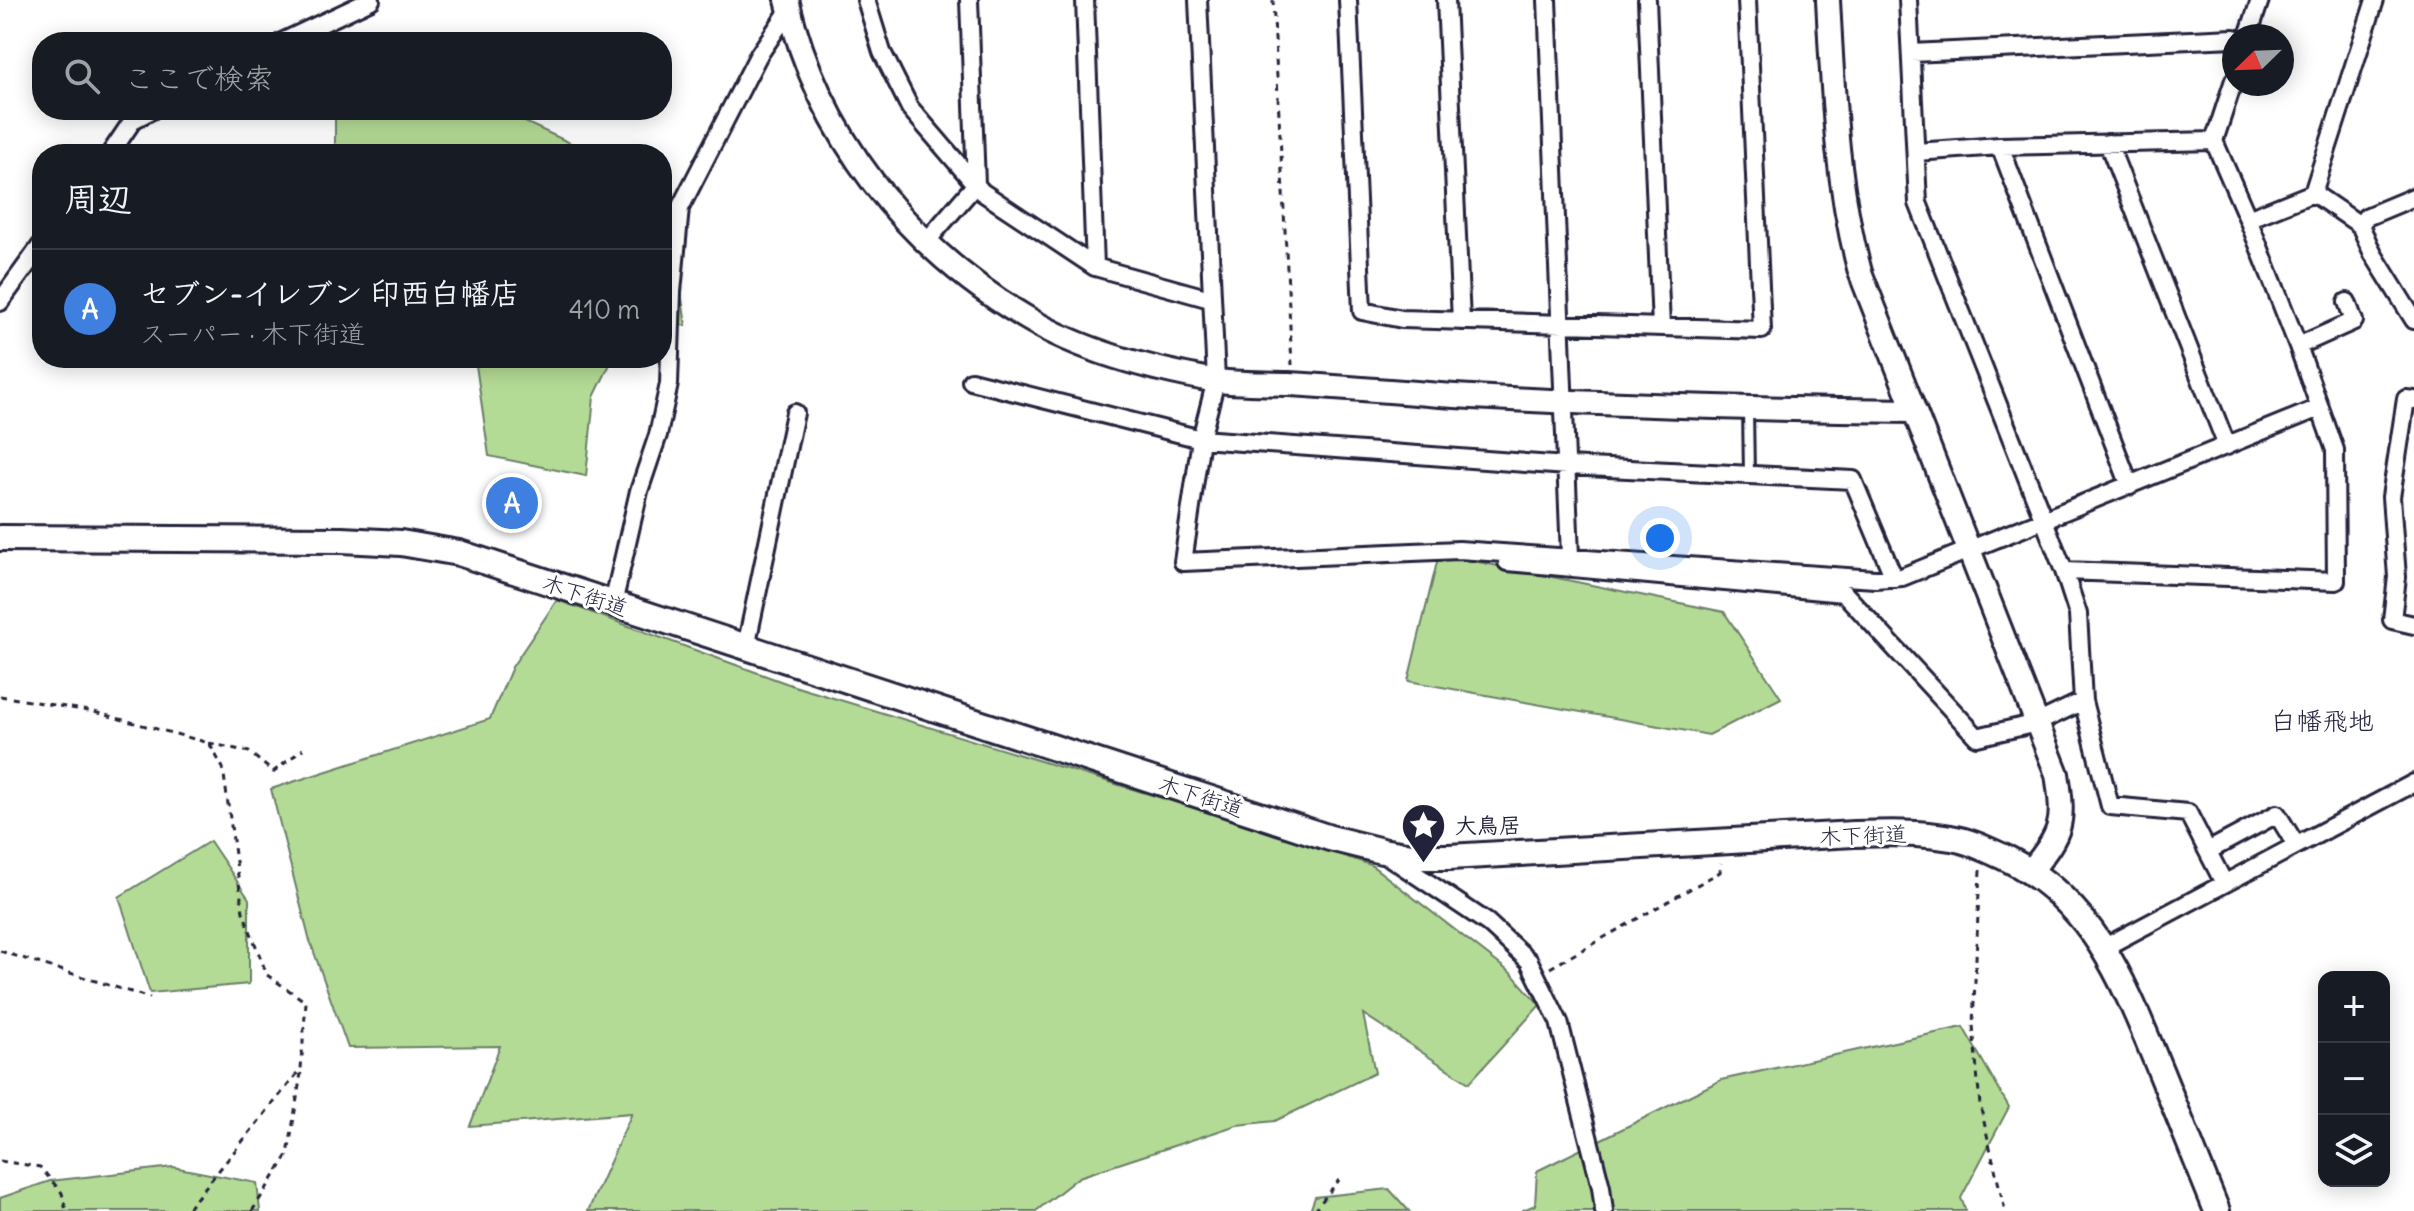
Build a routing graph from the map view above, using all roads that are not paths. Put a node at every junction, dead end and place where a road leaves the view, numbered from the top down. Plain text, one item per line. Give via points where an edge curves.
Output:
1 (371, 0) edge
2 (866, 0) edge
3 (969, 0) edge
4 (1085, 0) edge
5 (1198, 0) edge
6 (1348, 0) edge
7 (1446, 0) edge
8 (1547, 0) edge
9 (1647, 0) edge
10 (1747, 0) edge
11 (1828, 0) edge
12 (1908, 0) edge
13 (2260, 0) edge
14 (2375, 0) edge
15 (788, 5) edge
16 (2252, 24) edge
17 (303, 32) edge
18 (2222, 39) edge
19 (1911, 53) junction
20 (2229, 96) edge
21 (133, 120) edge
22 (2214, 141) junction
23 (2108, 143) junction
24 (117, 144) edge
25 (2000, 146) junction
26 (1916, 152) junction
27 (976, 184) junction
28 (2313, 193) junction
29 (2414, 197) edge
30 (2248, 219) junction
31 (2360, 225) junction
32 (925, 243) junction
33 (32, 258) edge
34 (1095, 267) junction
35 (672, 292) edge
36 (672, 292) edge
37 (1210, 299) junction
38 (0, 302) edge
39 (2347, 302) dead end
40 (2414, 320) edge
41 (1461, 321) junction
42 (1562, 324) junction
43 (1661, 327) junction
44 (672, 342) edge
45 (2298, 346) junction
46 (670, 368) edge
47 (1216, 380) junction
48 (971, 381) dead end
49 (2414, 400) edge
50 (1565, 403) junction
51 (2319, 408) junction
52 (1748, 409) junction
53 (1913, 411) junction
54 (795, 413) dead end
55 (1201, 439) junction
56 (2227, 446) junction
57 (1567, 466) junction
58 (1749, 475) junction
59 (2130, 486) junction
60 (2044, 521) junction
61 (0, 538) edge
62 (1481, 551) junction
63 (1970, 551) junction
64 (1570, 556) junction
65 (2064, 571) junction
66 (1894, 578) junction
67 (613, 604) junction
68 (2414, 625) edge
69 (746, 647) junction
70 (2083, 701) junction
71 (2037, 723) junction
72 (2414, 783) edge
73 (2296, 845) junction
74 (1382, 851) junction
75 (2208, 851) junction
76 (2031, 871) junction
77 (2224, 883) junction
78 (2105, 947) junction
79 (1604, 1211) edge
80 (2217, 1211) edge

1 - 17 street
2 - 27 street via 882,52 910,108
3 - 27 street
4 - 34 street
5 - 37 street
6 - 41 street via 1362,311
7 - 41 street
8 - 42 street
9 - 43 street
10 - 43 street via 1762,330
11 - 53 street via 1837,154 1849,232
12 - 19 street
13 - 16 street
14 - 28 street
15 - 32 street via 819,97 851,150
15 - 36 street via 680,208
18 - 19 street
19 - 26 street
20 - 22 street
21 - 24 street
22 - 23 street
22 - 30 street
23 - 25 street
23 - 56 street
25 - 26 street
25 - 59 street
26 - 60 street via 1918,203
27 - 32 street
27 - 34 street
28 - 30 street
28 - 31 street
29 - 31 street via 2366,217
30 - 45 street
31 - 40 street
32 - 47 street via 1026,318 1072,340 1126,361
33 - 38 street
34 - 37 street
35 - 44 street
37 - 47 street
39 - 45 street via 2354,321
41 - 42 street
42 - 43 street
42 - 50 street
45 - 51 street
46 - 67 street
47 - 50 street
47 - 55 street
48 - 55 street
49 - 68 street via 2406,399 2391,497 2397,577 2392,620
50 - 52 street
50 - 57 street
51 - 56 street
51 - 65 street via 2335,450 2336,581
52 - 53 street
52 - 58 lane
53 - 63 street
54 - 69 street
55 - 57 street
55 - 62 street via 1183,562
56 - 59 street
57 - 58 street
57 - 64 street
58 - 66 street via 1853,480
59 - 60 street
60 - 63 street
60 - 65 street
61 - 67 main road, 木下街道 via 401,543 459,553
62 - 64 street
62 - 71 street via 1489,560 1542,567 1844,593 1977,737
63 - 66 street
63 - 71 street
64 - 66 street
65 - 70 street via 2078,614
67 - 69 main road, 木下街道
69 - 74 main road, 木下街道
70 - 71 street
70 - 75 street via 2110,806 2188,813
71 - 76 street via 2057,774 2062,808 2055,839
72 - 73 street
73 - 75 street via 2277,814
73 - 77 street
74 - 76 main road, 木下街道 via 1449,857 1923,834 1954,838
74 - 79 street via 1488,923 1529,961 1559,1022
75 - 77 street
76 - 78 main road, 木下街道 via 2061,895
77 - 78 street
78 - 80 main road, 木下街道

